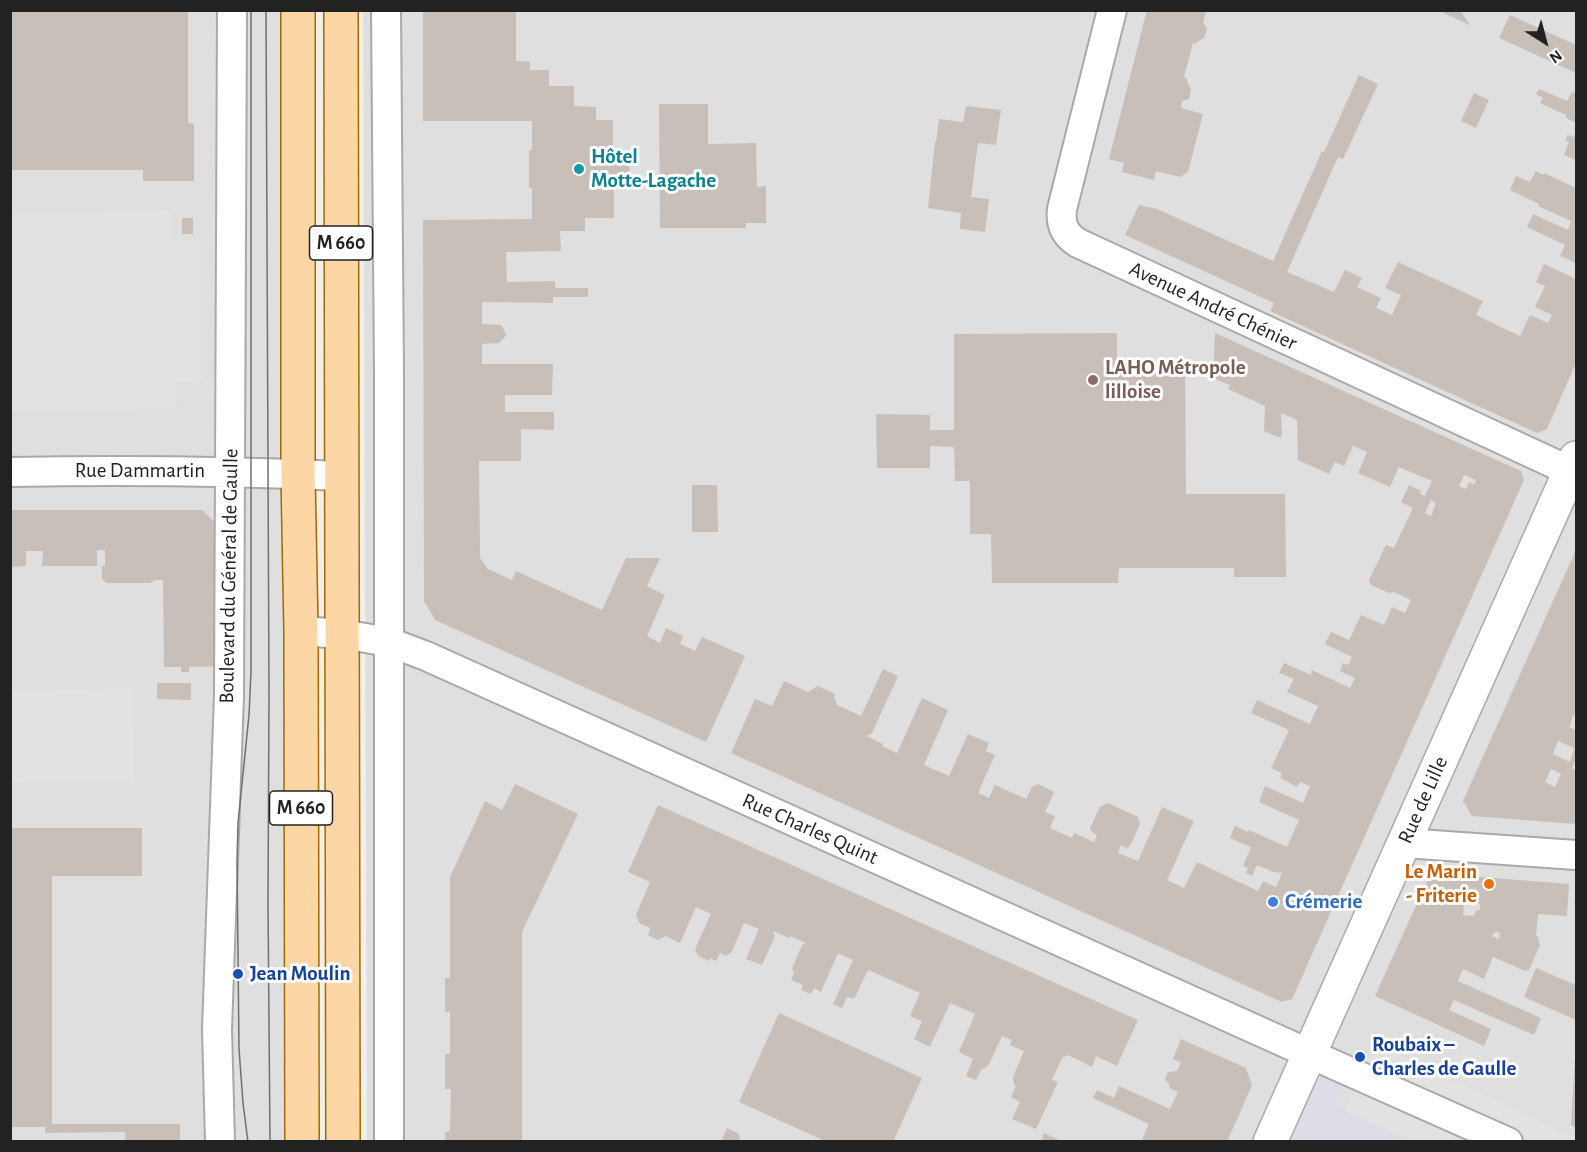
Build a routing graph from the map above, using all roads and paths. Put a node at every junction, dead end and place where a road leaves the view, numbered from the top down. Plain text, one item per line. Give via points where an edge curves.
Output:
1 (232, 10) edge
2 (298, 10) edge
3 (341, 10) edge
4 (386, 10) edge
5 (1112, 10) edge
6 (1574, 464) edge
7 (230, 471) junction
8 (10, 472) edge
9 (298, 474) junction
10 (341, 476) junction
11 (301, 631) junction
12 (342, 634) junction
13 (389, 642) junction
14 (1404, 843) junction
15 (1576, 855) edge
16 (1300, 1049) junction
17 (220, 1142) edge
18 (302, 1142) edge
19 (343, 1142) edge
20 (389, 1142) edge
21 (1269, 1142) edge
22 (1508, 1142) edge

1 - 7 street, Boulevard du Général de Gaulle
2 - 9 main road, M 660
3 - 10 main road, M 660
4 - 13 street
5 - 6 street, Avenue André Chénier via 1062,209 1062,223 1069,236
6 - 14 street, Rue de Lille
7 - 8 street, Rue Dammartin
7 - 9 street, Rue Dammartin
7 - 17 street, Boulevard du Général de Gaulle via 229,695 217,1029
9 - 10 street, Rue Dammartin
9 - 11 main road, M 660
10 - 12 main road, M 660
11 - 12 street, Rue Charles Quint
11 - 18 main road, M 660
12 - 13 street, Rue Charles Quint
12 - 19 main road, M 660
13 - 16 street, Rue Charles Quint
13 - 20 street
14 - 15 street
14 - 16 street, Rue de Lille
16 - 21 street, Rue de Lille
16 - 22 street, Rue Charles Quint

